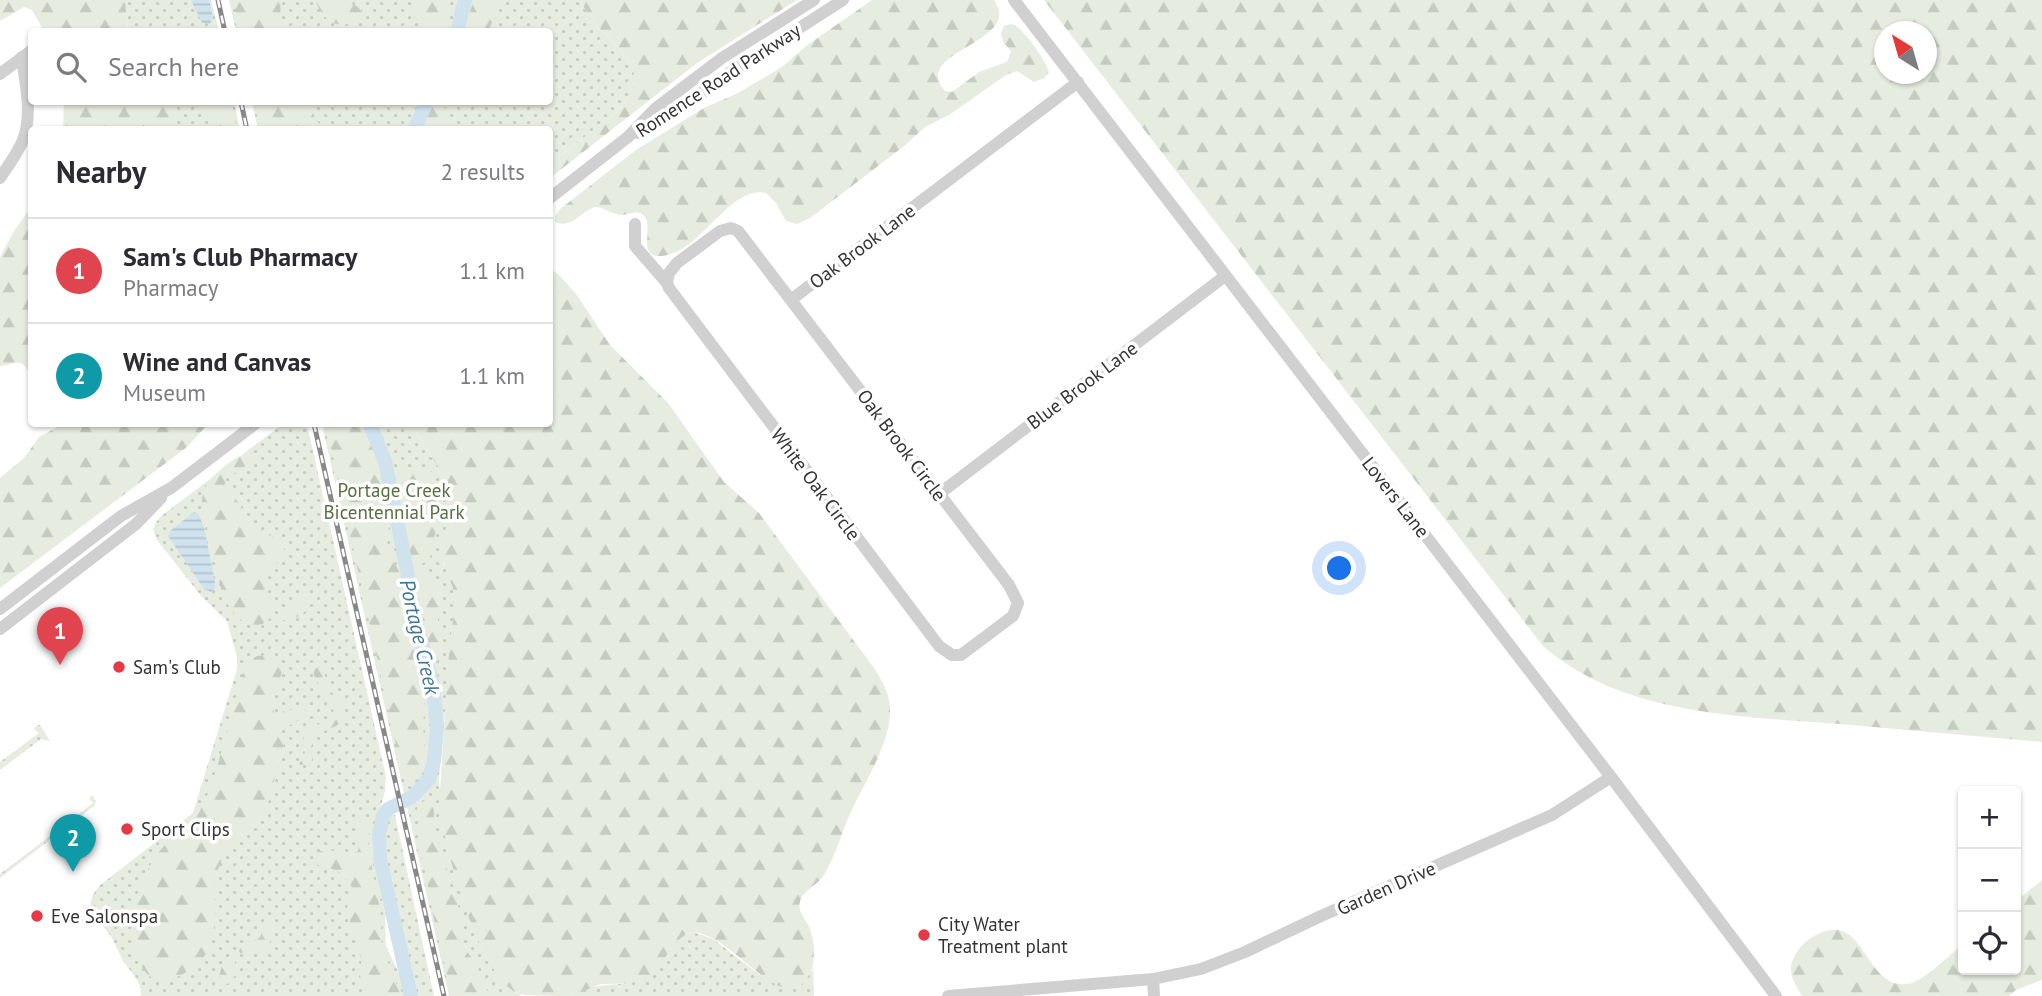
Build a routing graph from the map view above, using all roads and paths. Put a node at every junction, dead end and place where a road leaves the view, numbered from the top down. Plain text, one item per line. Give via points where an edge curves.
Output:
1 (814, 0) edge
2 (844, 0) edge
3 (1014, 0) edge
4 (27, 53) edge
5 (0, 74) edge
6 (1078, 82) junction
7 (628, 138) junction
8 (0, 178) edge
9 (553, 196) edge
10 (635, 224) dead end
11 (1225, 275) junction
12 (667, 283) junction
13 (792, 299) junction
14 (251, 427) edge
15 (171, 488) junction
16 (939, 494) junction
17 (1013, 591) joint
18 (0, 609) edge
19 (0, 629) edge
20 (1611, 777) junction
21 (1153, 979) junction
22 (1071, 991) edge
23 (948, 996) edge
24 (1154, 996) edge
25 (1776, 996) edge

1 - 7 street, Romence Road Parkway via 722,58 656,108
2 - 7 street, Romence Road Parkway via 665,119
3 - 6 street, Lovers Lane
4 - 5 street
4 - 8 street via 26,130
6 - 11 street, Lovers Lane
6 - 13 street, Oak Brook Lane
7 - 9 street, Romence Road Parkway
10 - 12 street, White Oak Circle via 635,246
11 - 16 street, Blue Brook Lane
11 - 20 street, Lovers Lane
12 - 13 street, Oak Brook Lane via 668,273 677,263 720,230 731,228 741,233
12 - 17 street, White Oak Circle via 943,650 956,656 965,652 1013,616 1018,603
13 - 16 street, Oak Brook Circle
14 - 15 street
15 - 18 street via 121,516
15 - 19 street via 136,524
16 - 17 street, Oak Brook Circle
20 - 21 street, Garden Drive via 1552,814 1245,952 1201,969
20 - 25 street, Lovers Lane
21 - 22 street, Garden Drive
21 - 24 street
22 - 23 street, Garden Drive

